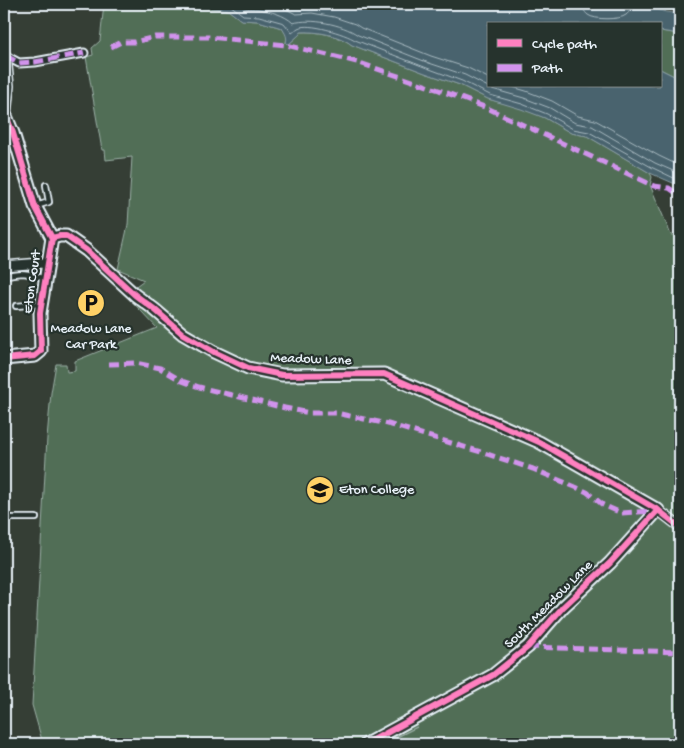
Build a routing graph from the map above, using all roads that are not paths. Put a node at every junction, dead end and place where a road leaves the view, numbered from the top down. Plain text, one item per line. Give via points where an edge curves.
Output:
1 (84, 54) dead end
2 (5, 56) edge
3 (5, 115) edge
4 (46, 185) dead end
5 (35, 206) junction
6 (52, 238) junction
7 (48, 264) junction
8 (4, 266) edge
9 (4, 276) edge
10 (45, 279) junction
11 (41, 304) junction
12 (16, 306) dead end
13 (4, 359) edge
14 (658, 510) junction
15 (4, 518) edge
16 (36, 518) dead end
17 (680, 527) edge
18 (366, 744) edge

1 - 2 street via 19,63
2 - 3 street via 9,86
3 - 5 street
4 - 5 lane via 50,202
5 - 6 street
6 - 7 street, Eton Court
6 - 14 street, Meadow Lane via 66,236 183,334 248,368 282,375 384,374 539,442
7 - 8 street
7 - 10 street, Eton Court
9 - 10 lane via 29,273
10 - 11 street, Eton Court
11 - 12 lane
11 - 13 street, Eton Court via 41,351 35,356
14 - 17 street, Meadow Lane
14 - 18 street, South Meadow Lane via 521,653 493,675
15 - 16 lane

